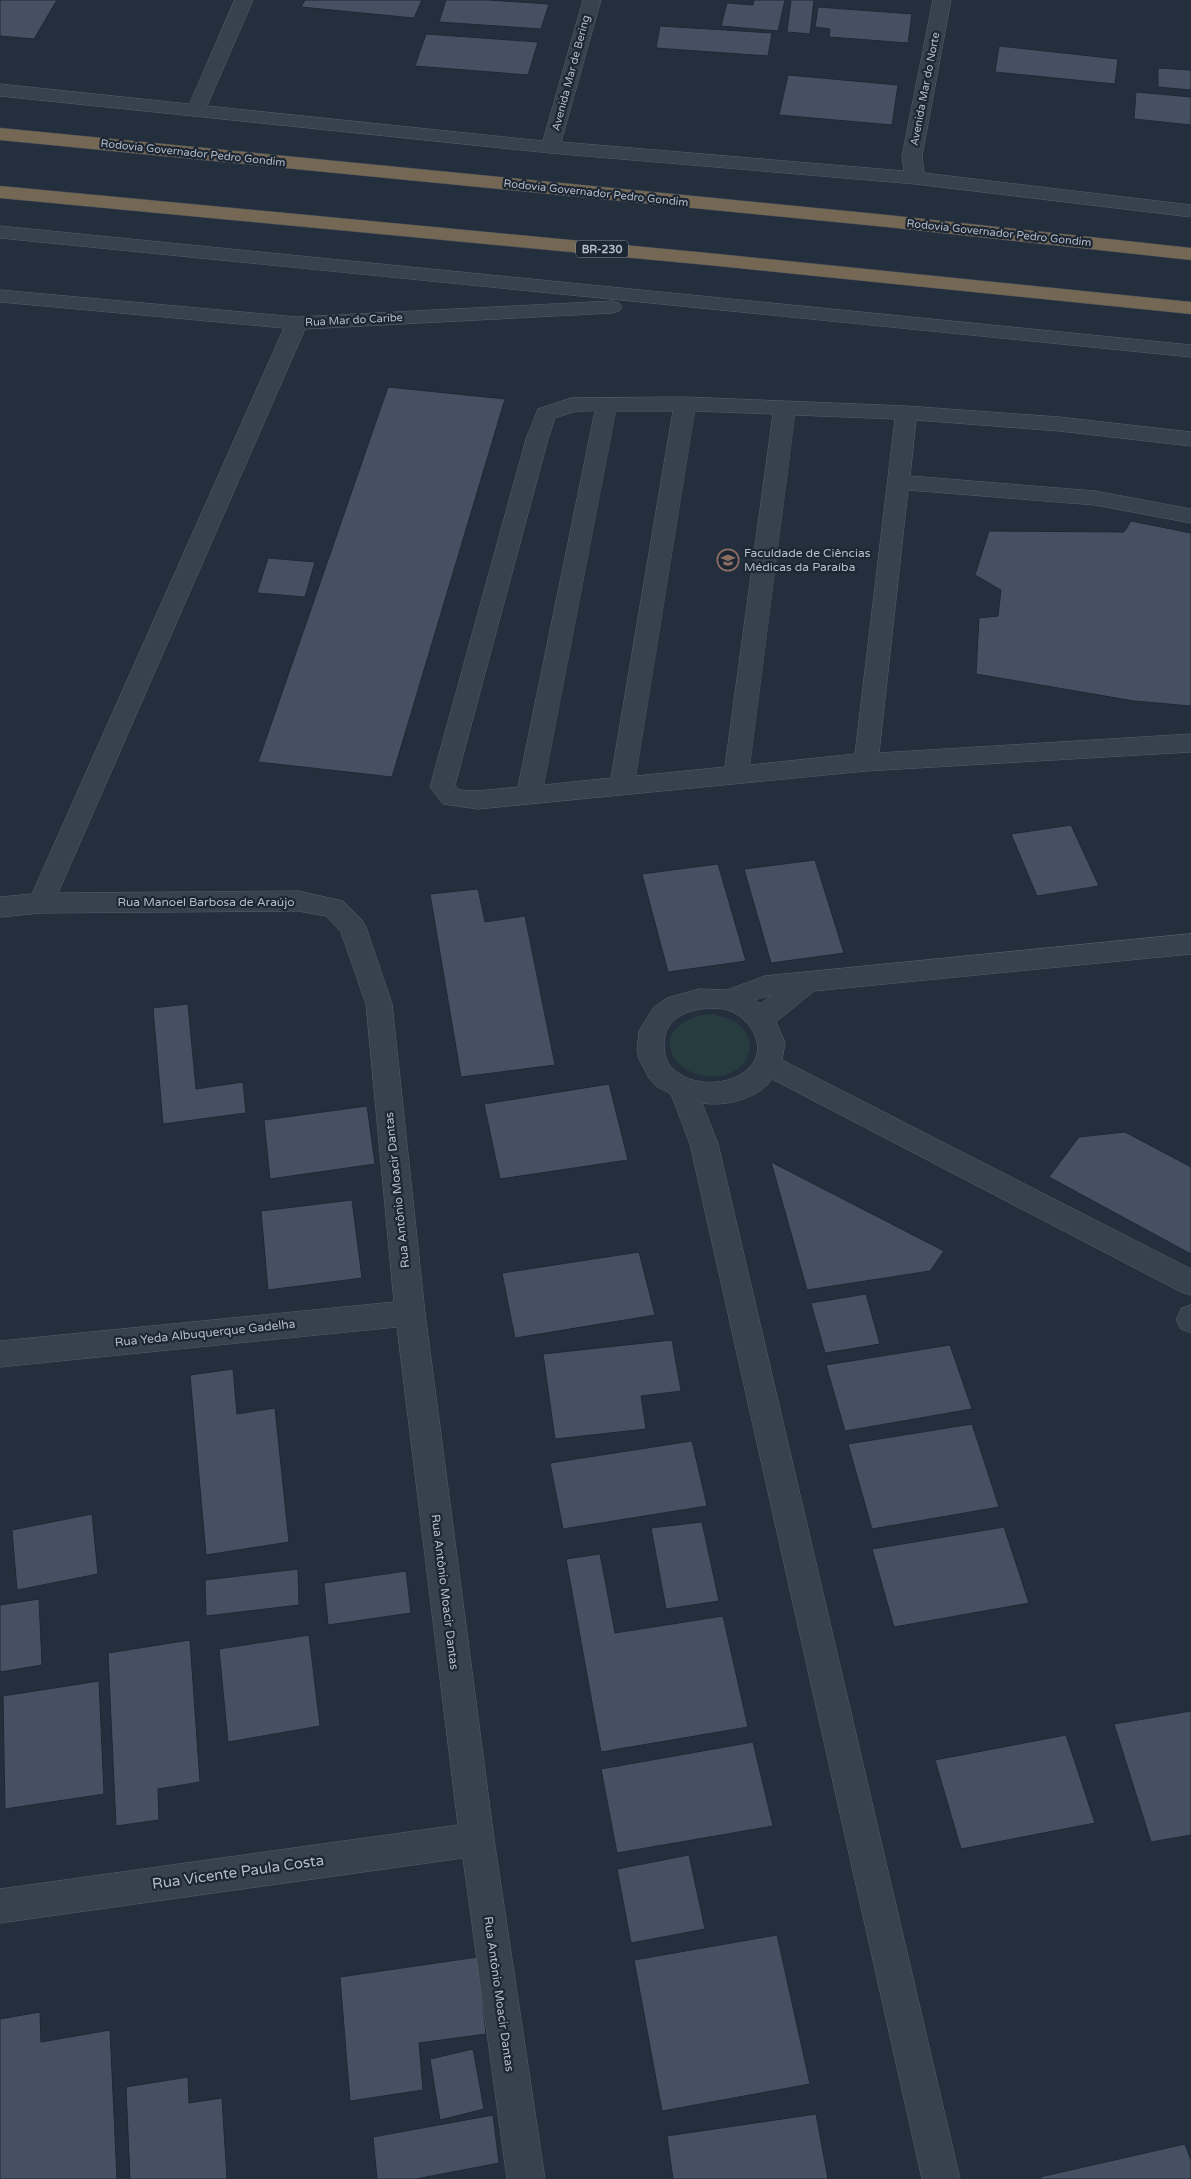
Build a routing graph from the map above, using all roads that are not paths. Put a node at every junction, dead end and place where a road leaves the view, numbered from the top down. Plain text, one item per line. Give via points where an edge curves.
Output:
1 (244, 0) edge
2 (592, 0) edge
3 (942, 0) edge
4 (0, 90) edge
5 (196, 110) junction
6 (0, 134) edge
7 (550, 147) junction
8 (914, 178) junction
9 (0, 192) edge
10 (1191, 211) edge
11 (0, 232) edge
12 (1191, 254) edge
13 (0, 296) edge
14 (708, 303) junction
15 (1191, 308) edge
16 (297, 323) junction
17 (1191, 351) edge
18 (685, 404) junction
19 (607, 405) junction
20 (785, 408) junction
21 (906, 413) junction
22 (1191, 439) edge
23 (898, 482) junction
24 (1191, 516) edge
25 (1191, 743) edge
26 (866, 762) junction
27 (736, 775) junction
28 (622, 786) junction
29 (528, 796) junction
30 (41, 903) junction
31 (0, 907) edge
32 (1191, 944) edge
33 (809, 981) junction
34 (728, 1000) junction
35 (378, 1004) joint
36 (760, 1019) junction
37 (768, 1065) junction
38 (682, 1087) junction
39 (722, 1093) junction
40 (704, 1144) junction
41 (1191, 1283) edge
42 (410, 1312) junction
43 (0, 1354) edge
44 (477, 1839) junction
45 (0, 1906) edge
46 (526, 2179) edge
47 (941, 2179) edge

1 - 5 street
2 - 7 street, Avenida Mar de Bering via 581,28 562,113
3 - 8 street, Avenida Mar do Norte via 912,156
4 - 5 street
5 - 7 street
6 - 12 highway, Rodovia Governador Pedro Gondim
7 - 8 street
8 - 10 street
9 - 15 highway, BR-230
11 - 14 street
13 - 16 street, Rua Mar do Caribe
14 - 16 street, Rua Mar do Caribe
14 - 17 street
16 - 30 street
18 - 19 street
18 - 20 street
18 - 28 street
19 - 29 street
19 - 29 street via 571,405 546,414 442,787 452,798 478,800
20 - 21 street
20 - 27 street
21 - 22 street via 1059,424
21 - 23 street
23 - 24 street via 1095,498
23 - 26 street
25 - 26 street
26 - 27 street
27 - 28 street
28 - 29 street
30 - 31 street, Rua Manoel Barbosa de Araújo
30 - 35 street, Rua Manoel Barbosa de Araújo via 298,901 334,908 353,927
32 - 33 street
33 - 34 street via 765,986
33 - 36 street
34 - 36 street
34 - 38 street via 690,1000 672,1007 659,1018 651,1033 649,1048 654,1064
35 - 42 street, Rua Antônio Moacir Dantas
36 - 37 street via 769,1034 772,1049
37 - 39 street via 757,1078 741,1088
37 - 41 street
38 - 39 street via 701,1093
38 - 40 street
39 - 40 street
40 - 47 street
42 - 43 street, Rua Yeda Albuquerque Gadelha
42 - 44 street, Rua Antônio Moacir Dantas
44 - 45 street, Rua Vicente Paula Costa
44 - 46 street, Rua Antônio Moacir Dantas

